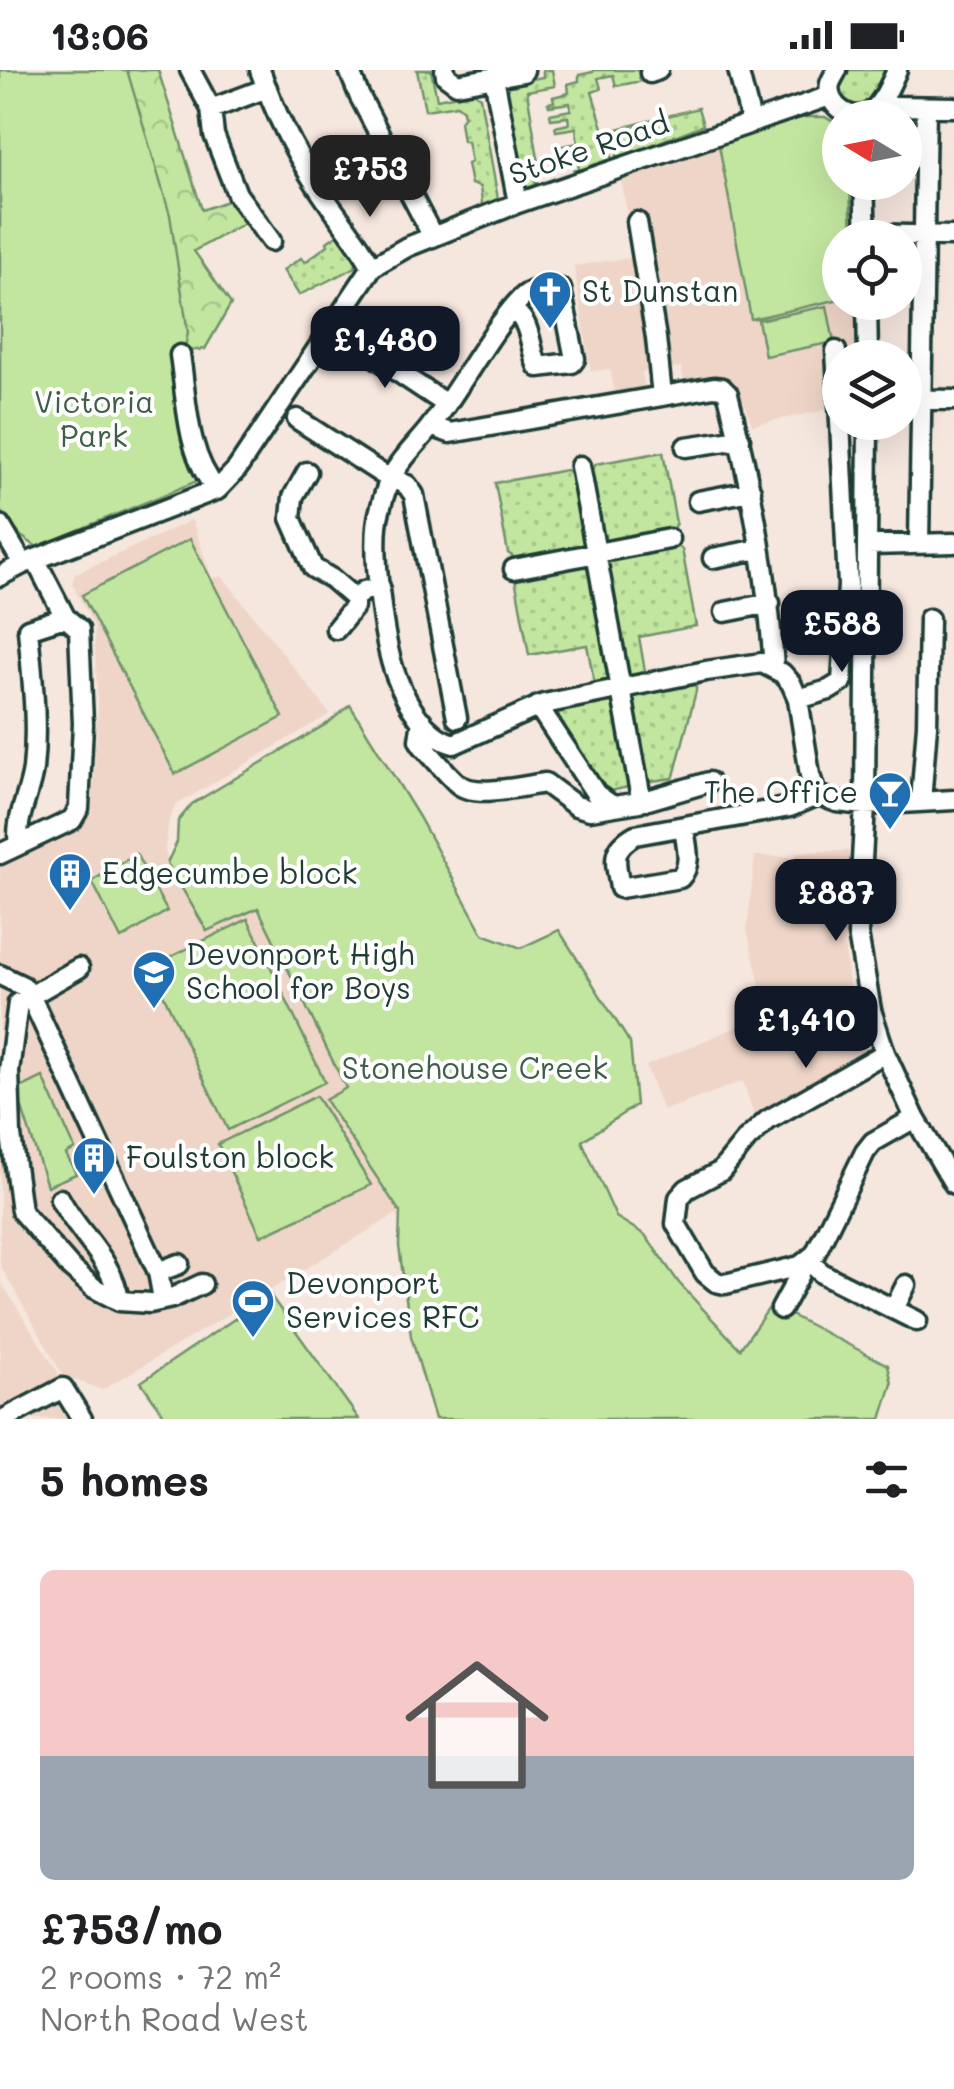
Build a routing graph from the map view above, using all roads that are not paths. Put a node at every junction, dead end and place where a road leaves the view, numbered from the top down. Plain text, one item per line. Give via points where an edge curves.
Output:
1 (190, 70) edge
2 (350, 70) edge
3 (445, 70) edge
4 (524, 70) edge
5 (738, 70) edge
6 (838, 70) edge
7 (897, 70) edge
8 (494, 77) junction
9 (263, 79) edge
10 (830, 96) junction
11 (833, 100) edge
12 (880, 100) edge
13 (922, 107) edge
14 (926, 107) junction
15 (954, 107) edge
16 (211, 109) junction
17 (751, 122) junction
18 (518, 203) junction
19 (637, 222) dead end
20 (922, 235) edge
21 (925, 235) junction
22 (954, 236) edge
23 (433, 237) junction
24 (271, 242) dead end
25 (372, 268) junction
26 (511, 310) junction
27 (350, 340) dead end
28 (918, 340) edge
29 (180, 355) dead end
30 (662, 396) junction
31 (922, 399) edge
32 (954, 400) edge
33 (446, 404) junction
34 (297, 420) dead end
35 (431, 426) junction
36 (740, 439) junction
37 (841, 440) edge
38 (868, 440) edge
39 (915, 440) edge
40 (686, 448) dead end
41 (580, 466) dead end
42 (307, 472) dead end
43 (391, 477) junction
44 (212, 492) junction
45 (750, 492) junction
46 (698, 501) dead end
47 (0, 525) edge
48 (669, 539) dead end
49 (919, 543) junction
50 (954, 543) edge
51 (866, 546) junction
52 (760, 548) junction
53 (595, 554) junction
54 (713, 558) dead end
55 (29, 562) junction
56 (514, 569) dead end
57 (0, 576) edge
58 (380, 586) junction
59 (354, 598) junction
60 (770, 603) junction
61 (725, 612) dead end
62 (66, 617) junction
63 (929, 619) dead end
64 (336, 629) dead end
65 (774, 668) junction
66 (619, 690) junction
67 (798, 699) junction
68 (538, 706) junction
69 (457, 718) dead end
70 (422, 720) junction
71 (709, 782) dead end
72 (816, 794) junction
73 (640, 800) junction
74 (954, 800) edge
75 (921, 802) junction
76 (864, 805) junction
77 (613, 806) junction
78 (684, 828) junction
79 (19, 845) junction
80 (0, 854) edge
81 (79, 968) dead end
82 (0, 976) edge
83 (30, 995) junction
84 (885, 1053) junction
85 (914, 1118) junction
86 (954, 1184) edge
87 (60, 1198) dead end
88 (21, 1211) junction
89 (0, 1215) edge
90 (180, 1264) dead end
91 (804, 1264) junction
92 (158, 1272) junction
93 (202, 1284) dead end
94 (906, 1285) dead end
95 (163, 1300) junction
96 (119, 1301) junction
97 (781, 1308) dead end
98 (894, 1309) junction
99 (916, 1321) dead end
100 (4, 1419) edge
101 (82, 1419) edge

1 - 16 street
2 - 23 street
3 - 8 street via 457,84
4 - 8 street
5 - 17 street
6 - 10 street
7 - 12 street
8 - 18 street
9 - 16 street
9 - 25 street via 297,154
10 - 11 street
10 - 17 street, Stoke Road
13 - 14 street
14 - 15 street
14 - 21 street
16 - 24 street via 238,194
17 - 18 street, Stoke Road
18 - 23 street, Stoke Road
19 - 30 street
20 - 21 street
21 - 22 street
21 - 28 street
23 - 25 street, Stoke Road
25 - 44 street via 236,469
26 - 26 street via 530,291 561,289 575,359 538,367 525,319
26 - 33 street
27 - 33 street
29 - 44 street via 195,452
30 - 35 street via 450,433
30 - 36 street via 722,388
31 - 32 street
33 - 35 street
34 - 43 street
35 - 43 street
36 - 40 street
36 - 45 street
37 - 67 street via 848,585 842,682
38 - 51 street
39 - 49 street
41 - 53 street
42 - 59 street via 293,497 292,518 313,568
43 - 58 street via 375,540
43 - 69 street via 414,495
44 - 55 street
45 - 46 street
45 - 52 street
47 - 55 street
48 - 53 street
49 - 50 street
49 - 51 street
51 - 76 street
52 - 54 street
52 - 60 street
53 - 56 street
53 - 66 street
55 - 57 street
55 - 62 street
58 - 59 street
58 - 70 street via 395,672
59 - 64 street
60 - 61 street
60 - 65 street
62 - 79 street via 28,628 36,726
62 - 79 street via 79,629 79,808 72,820
63 - 75 street
65 - 66 street via 706,671
65 - 67 street via 792,683
66 - 68 street
66 - 73 street
67 - 72 street
68 - 70 street via 454,744
68 - 77 street via 596,794
70 - 77 street via 419,740 459,786 492,793 546,783 576,806
71 - 73 street
72 - 76 street
72 - 78 street via 790,807
73 - 77 street
74 - 75 street
75 - 76 street
76 - 84 street via 858,934
78 - 78 street via 624,842 615,861 620,888 680,878 688,864
79 - 80 street
81 - 83 street
82 - 83 street
83 - 88 street via 18,1002 9,1070
83 - 92 street
84 - 85 street
84 - 91 street via 768,1120 721,1171 680,1198 676,1224 704,1274 716,1282
85 - 86 street
85 - 91 street via 865,1152
87 - 96 street via 107,1265
88 - 89 street
88 - 96 street via 70,1268
90 - 92 street
91 - 97 street
91 - 98 street
92 - 95 street
93 - 95 street
94 - 98 street
95 - 96 street
98 - 99 street
100 - 101 street via 63,1388

